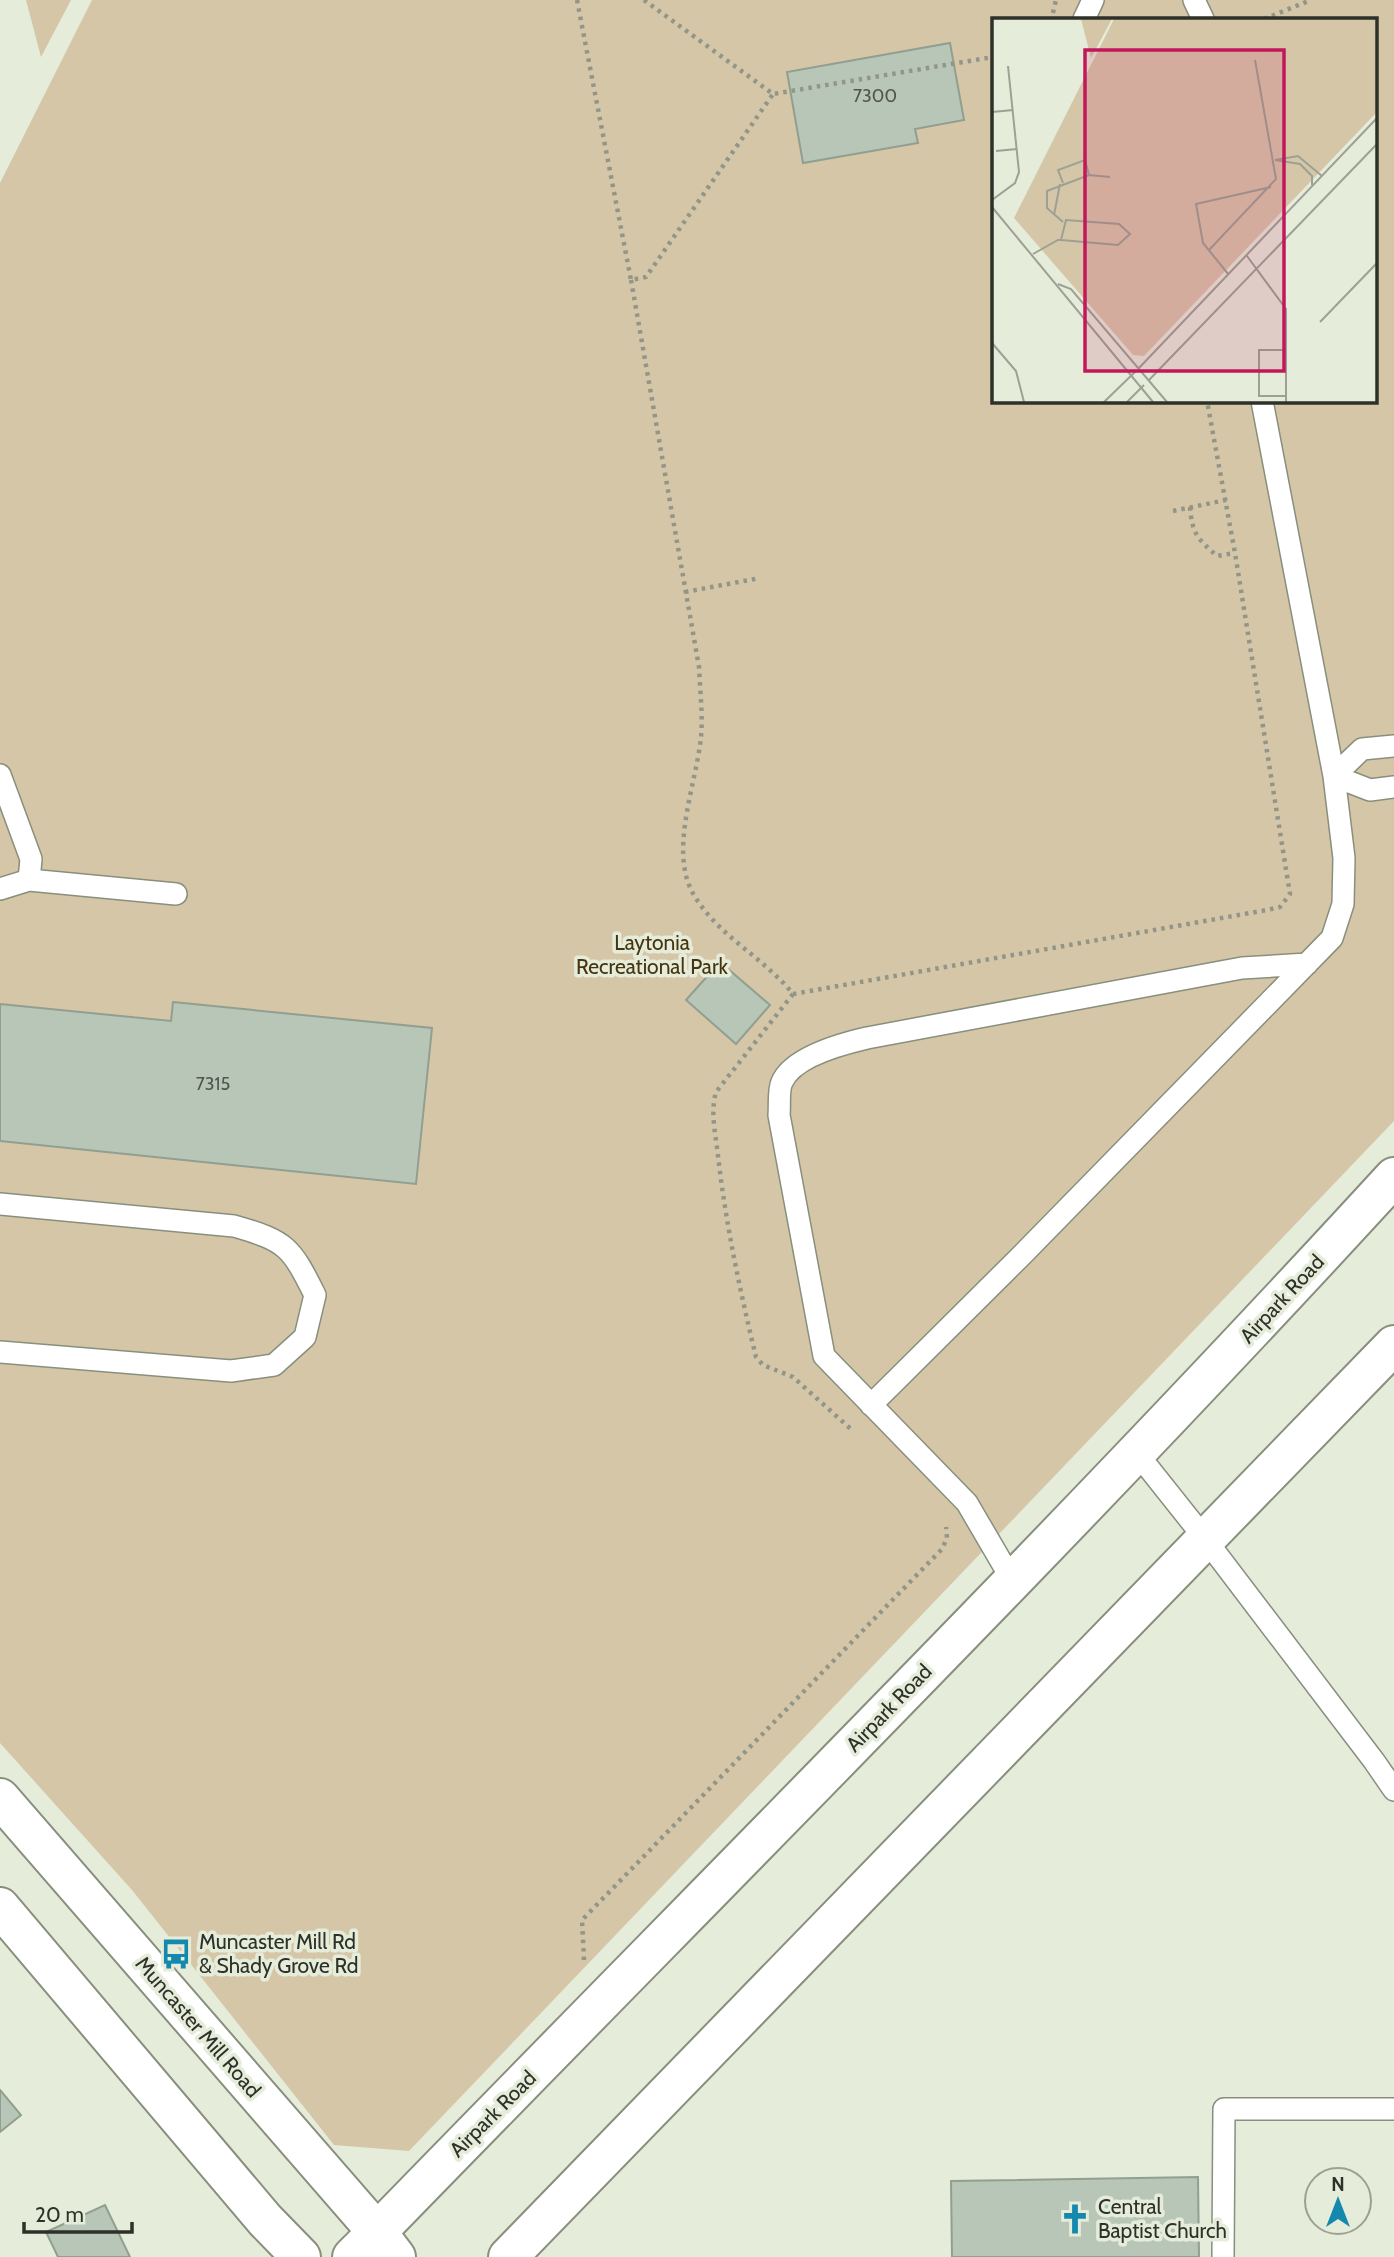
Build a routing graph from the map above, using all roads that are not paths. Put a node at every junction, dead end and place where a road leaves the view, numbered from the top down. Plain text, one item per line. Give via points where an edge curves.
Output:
1 (1093, 0) edge
2 (1194, 0) edge
3 (1084, 18) edge
4 (1203, 18) edge
5 (1262, 402) edge
6 (1394, 746) edge
7 (0, 775) edge
8 (1334, 776) junction
9 (1394, 787) edge
10 (29, 880) junction
11 (0, 889) edge
12 (176, 894) dead end
13 (1307, 964) junction
14 (1394, 1177) edge
15 (0, 1204) edge
16 (1394, 1346) edge
17 (0, 1352) edge
18 (871, 1405) junction
19 (1136, 1452) junction
20 (1206, 1540) junction
21 (1012, 1580) junction
22 (1394, 1790) edge
23 (0, 1798) edge
24 (0, 1907) edge
25 (1394, 2109) edge
26 (375, 2249) edge
27 (301, 2257) edge
28 (508, 2257) edge
29 (1223, 2257) edge

1 - 3 lane
2 - 4 lane
5 - 8 lane
6 - 8 lane via 1362,749
7 - 10 lane via 31,859
8 - 9 lane via 1370,790
8 - 13 lane via 1344,858 1343,904 1332,939
10 - 11 lane
10 - 12 lane
13 - 18 lane
13 - 18 lane via 1242,968 908,1029 851,1042 797,1062 781,1083 779,1115 824,1356
14 - 19 street, Airpark Road
15 - 17 lane via 234,1226 270,1236 296,1256 315,1295 305,1337 274,1365 231,1371
16 - 20 street
18 - 21 lane via 967,1503
19 - 20 lane
19 - 21 street, Airpark Road
20 - 22 lane
20 - 28 street
21 - 26 street, Airpark Road via 632,1973
23 - 26 street, Muncaster Mill Road
24 - 27 street
25 - 29 lane via 1224,2109

